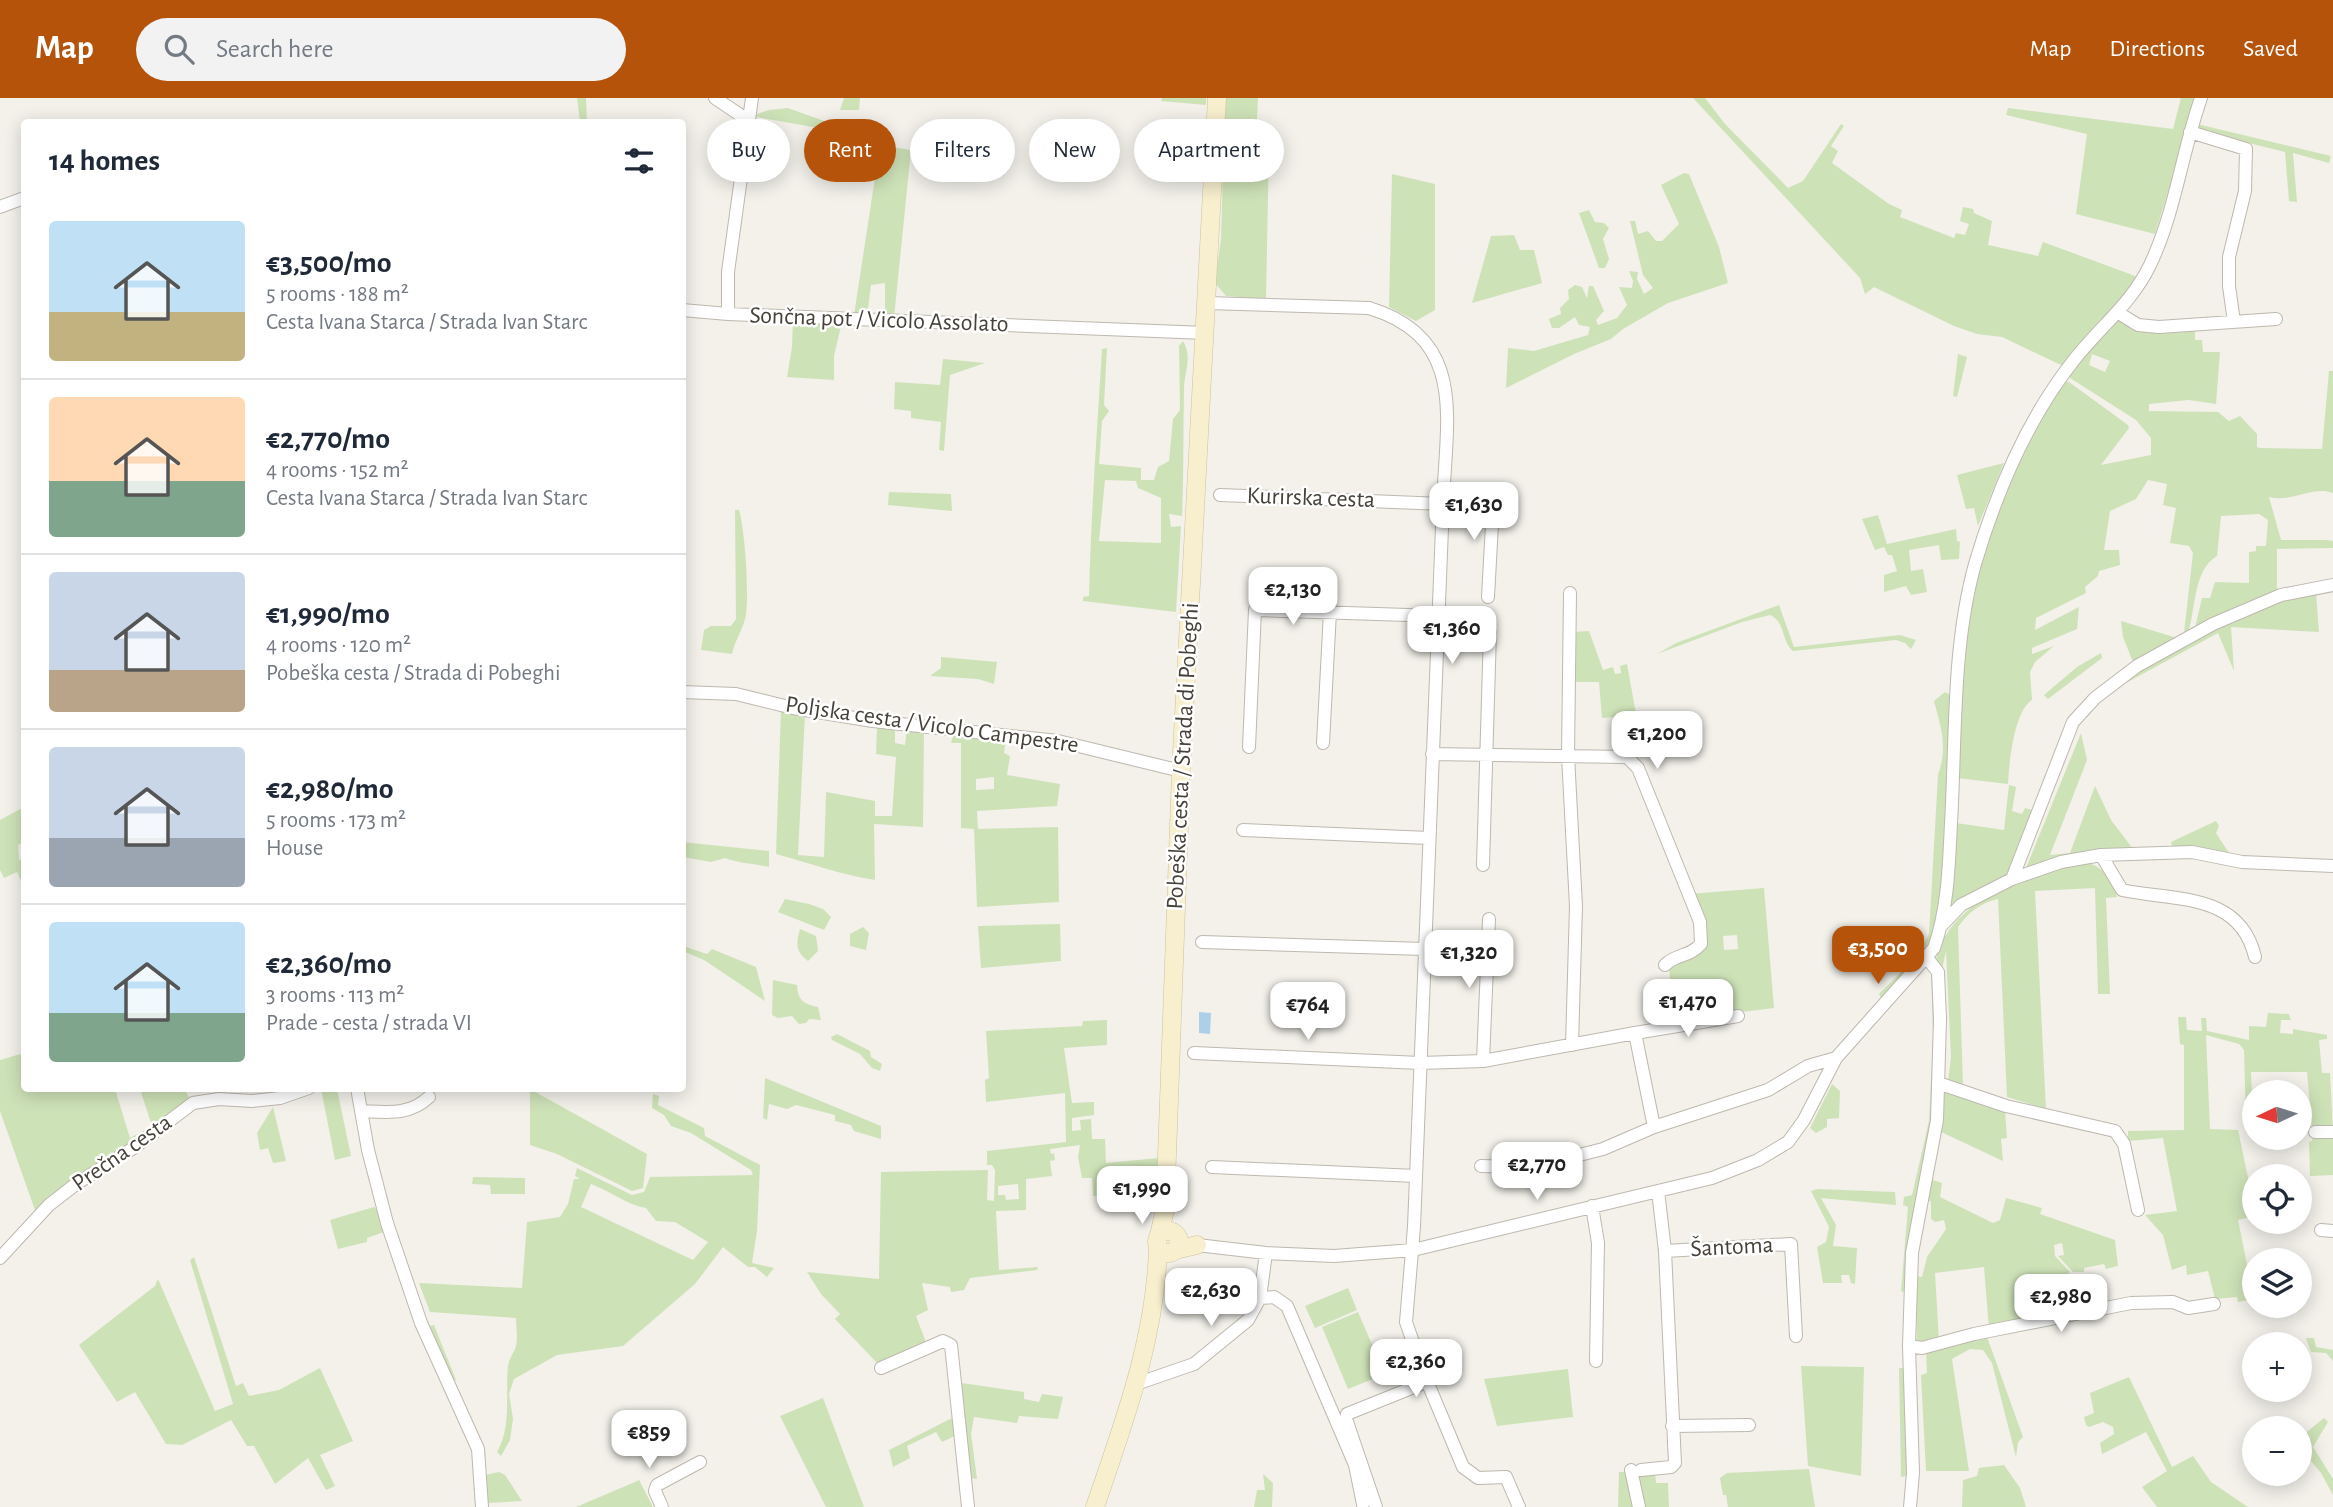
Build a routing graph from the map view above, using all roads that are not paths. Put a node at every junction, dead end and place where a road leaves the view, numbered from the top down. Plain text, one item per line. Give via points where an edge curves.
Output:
1 (715, 98) edge
2 (752, 98) edge
3 (1217, 98) edge
4 (2201, 98) edge
5 (746, 119) edge
6 (749, 119) edge
7 (2190, 132) junction
8 (741, 182) edge
9 (21, 199) edge
10 (0, 207) edge
11 (1208, 303) junction
12 (686, 310) edge
13 (2117, 313) junction
14 (728, 314) junction
15 (2276, 319) dead end
16 (2234, 322) junction
17 (1206, 333) junction
18 (1220, 495) dead end
19 (1443, 503) junction
20 (2333, 585) edge
21 (1570, 593) dead end
22 (1488, 597) dead end
23 (1329, 612) junction
24 (1438, 616) junction
25 (1490, 632) dead end
26 (686, 692) edge
27 (1323, 743) dead end
28 (1249, 747) dead end
29 (1432, 754) junction
30 (1486, 754) junction
31 (1568, 756) junction
32 (1181, 771) junction
33 (1243, 830) dead end
34 (1429, 838) junction
35 (2101, 855) junction
36 (1483, 865) dead end
37 (2333, 866) edge
38 (2012, 879) junction
39 (1489, 919) dead end
40 (1942, 926) junction
41 (1202, 942) dead end
42 (1425, 949) junction
43 (2255, 957) dead end
44 (1927, 958) junction
45 (1665, 965) dead end
46 (1738, 1016) dead end
47 (1634, 1033) junction
48 (1572, 1045) junction
49 (1194, 1053) dead end
50 (1836, 1058) junction
51 (1483, 1062) junction
52 (1420, 1063) junction
53 (1938, 1083) junction
54 (297, 1092) edge
55 (358, 1092) edge
56 (429, 1097) dead end
57 (361, 1111) junction
58 (1654, 1127) junction
59 (2315, 1132) dead end
60 (2333, 1132) edge
61 (1481, 1166) dead end
62 (1212, 1167) dead end
63 (1416, 1176) junction
64 (1658, 1191) junction
65 (1592, 1206) junction
66 (2138, 1210) dead end
67 (1169, 1242) junction
68 (1198, 1245) joint
69 (1413, 1250) junction
70 (1665, 1251) junction
71 (1266, 1253) junction
72 (0, 1258) edge
73 (1260, 1298) junction
74 (2214, 1304) dead end
75 (1796, 1336) dead end
76 (1909, 1346) junction
77 (1596, 1361) dead end
78 (881, 1368) dead end
79 (1424, 1374) junction
80 (1136, 1384) junction
81 (1749, 1425) dead end
82 (1672, 1426) junction
83 (700, 1462) dead end
84 (1369, 1505) edge
85 (482, 1507) edge
86 (662, 1507) edge
87 (968, 1507) edge
88 (1095, 1507) edge
89 (1518, 1507) edge
90 (1639, 1507) edge
91 (1910, 1507) edge

1 - 5 street
2 - 6 street, Sončna pot / Vicolo Assolato
3 - 11 street, Pobeška cesta / Strada di Pobeghi
4 - 7 street
7 - 13 street via 2150,265
7 - 16 street via 2246,149 2245,191 2229,257
8 - 14 street, Sončna pot / Vicolo Assolato via 728,272
9 - 10 street
11 - 17 street, Pobeška cesta / Strada di Pobeghi
11 - 19 street via 1369,308 1414,328 1440,366 1446,429
12 - 14 street
13 - 16 street via 2138,325 2159,327
13 - 40 street via 2073,360 2036,415 1991,513 1975,568 1960,654
14 - 17 street, Sončna pot / Vicolo Assolato
15 - 16 street
17 - 32 street, Pobeška cesta / Strada di Pobeghi
18 - 19 street, Kurirska cesta
19 - 22 street, Kurirska cesta via 1493,506
19 - 24 street
20 - 38 street via 2281,595 2213,624 2137,666 2095,698 2073,722
21 - 31 street
23 - 24 street
23 - 27 street
23 - 28 street via 1255,610
24 - 29 street
25 - 30 street
26 - 32 street, Poljska cesta / Vicolo Campestre via 736,694 873,721 1058,741
29 - 30 street
29 - 34 street
30 - 31 street
30 - 36 street
31 - 45 street via 1627,757 1637,768 1700,922 1701,944 1690,955 1672,958
31 - 48 street via 1576,906
32 - 67 street, Pobeška cesta / Strada di Pobeghi via 1165,1210
33 - 34 street
34 - 42 street
35 - 37 street via 2192,852 2242,862
35 - 38 street via 2061,862
35 - 43 street via 2122,890 2207,902 2223,911 2242,927
38 - 40 street via 1961,905
39 - 51 street
40 - 44 street
41 - 42 street
42 - 52 street
44 - 50 street
44 - 53 street via 1935,963 1941,988
46 - 47 street
47 - 48 street
47 - 58 street
48 - 51 street
49 - 52 street
50 - 58 street via 1808,1066 1769,1090
50 - 64 street via 1788,1142 1712,1178
51 - 52 street
52 - 63 street
53 - 66 street via 2006,1106 2115,1131 2124,1144
53 - 76 street via 1937,1120 1912,1253
54 - 72 street, Prečna cesta via 252,1101 193,1103 49,1205
55 - 57 street
56 - 57 street via 417,1108
57 - 85 street via 395,1248 421,1322 478,1449
58 - 61 street via 1603,1149 1552,1162
59 - 60 street
62 - 63 street
63 - 69 street
64 - 65 street
64 - 70 street
65 - 69 street
65 - 77 street via 1598,1242
67 - 68 street
67 - 80 street, Pobeška cesta / Strada di Pobeghi via 1158,1269
68 - 71 street
69 - 71 street via 1334,1256
69 - 79 street via 1406,1322
70 - 75 street, Šantoma via 1791,1244
70 - 82 street
71 - 73 street
73 - 80 street via 1248,1320 1194,1363
73 - 84 street via 1275,1297 1287,1306
74 - 76 street via 2188,1308 2173,1302 2131,1303 1922,1349
76 - 91 street via 1913,1419
78 - 87 street via 943,1341 951,1345
79 - 84 street via 1419,1385 1347,1414
79 - 89 street via 1463,1468 1478,1478 1506,1477
80 - 88 street, Pobeška cesta / Strada di Pobeghi
81 - 82 street
82 - 90 street via 1675,1463 1636,1470
83 - 86 street via 657,1485

